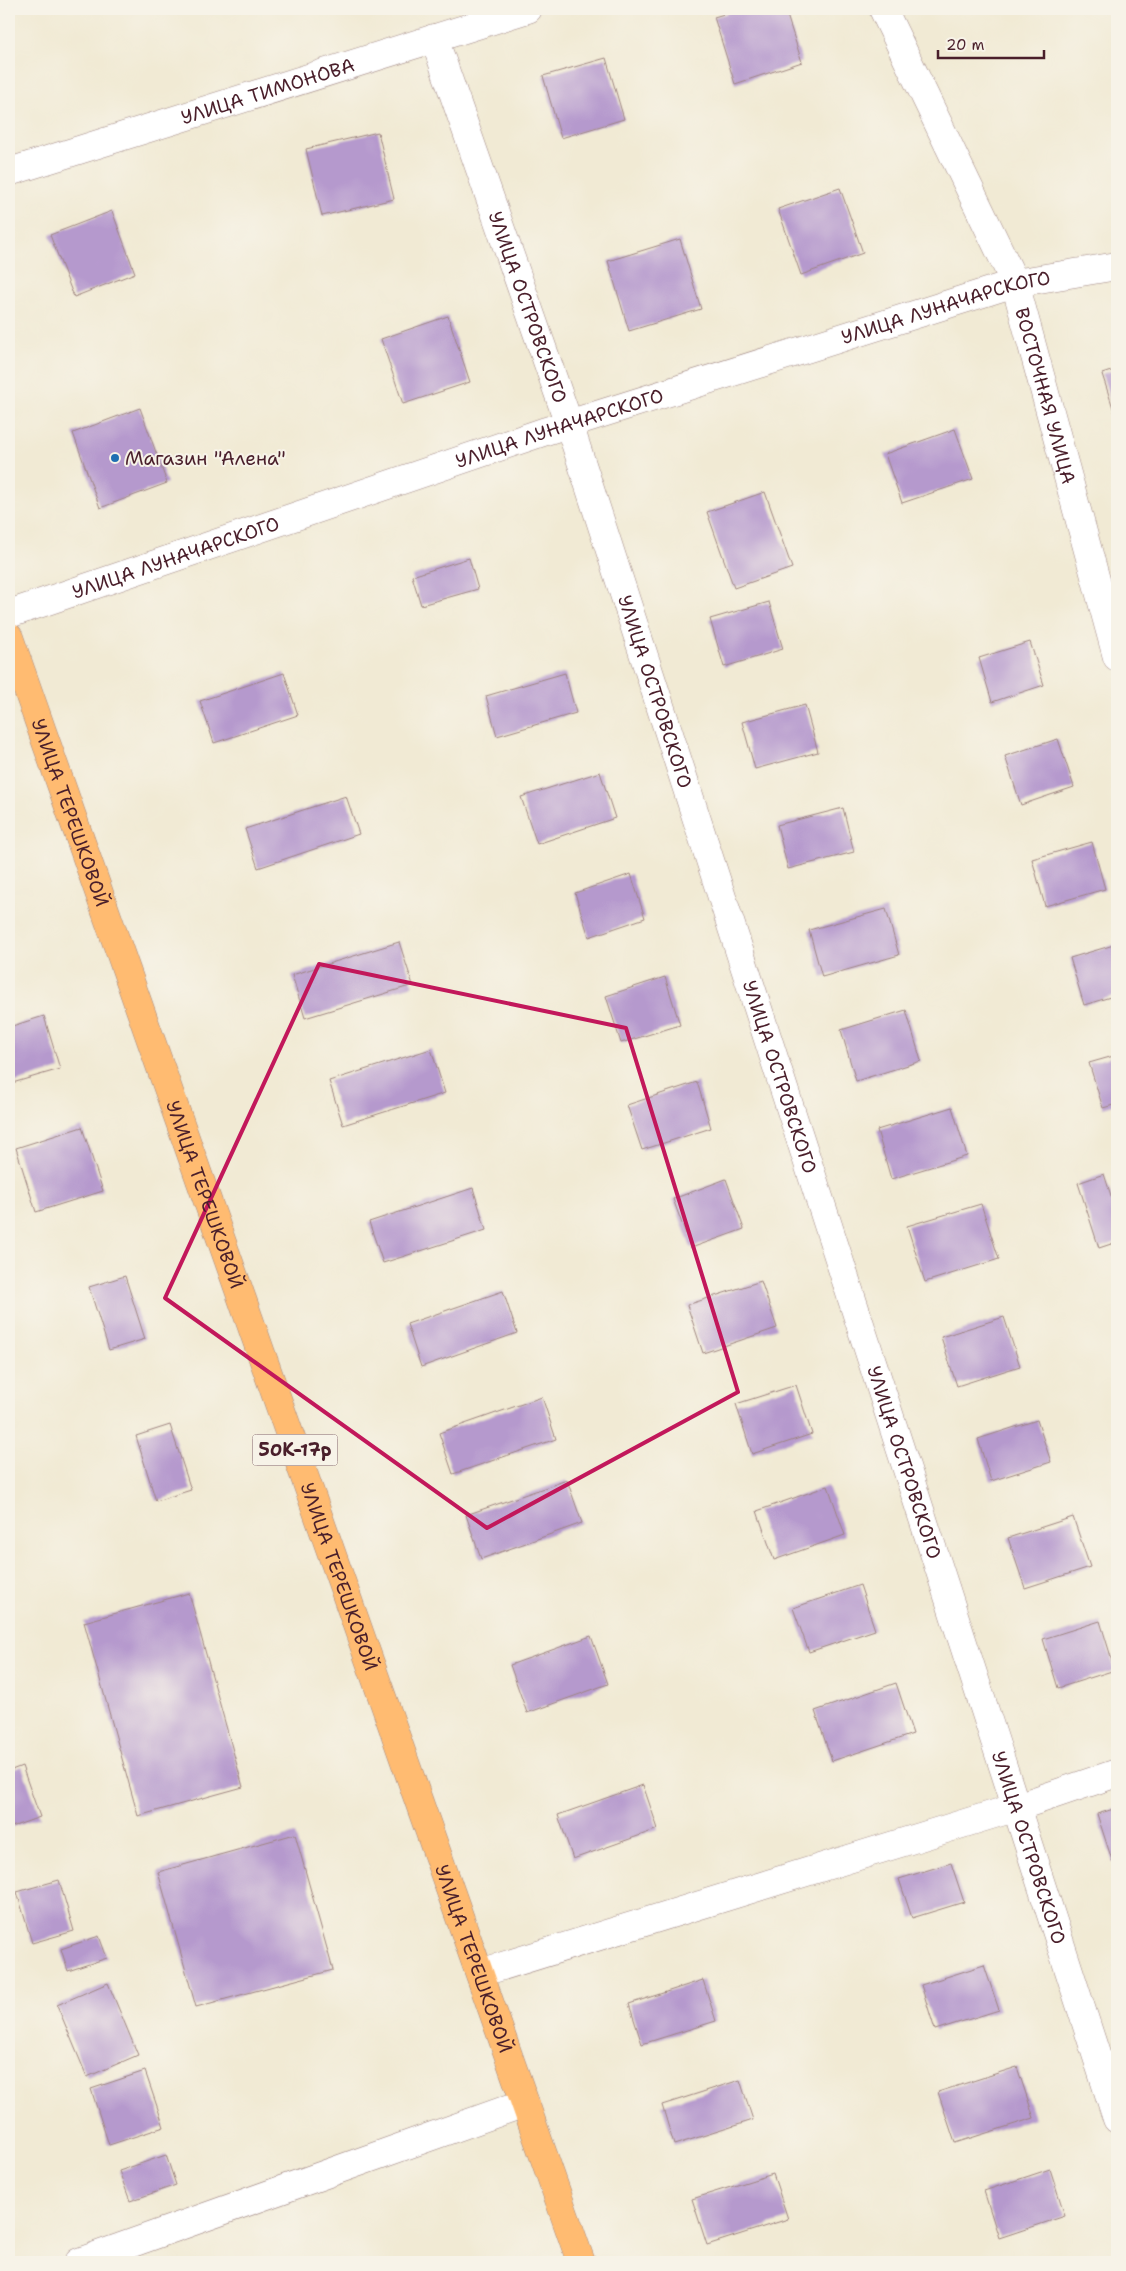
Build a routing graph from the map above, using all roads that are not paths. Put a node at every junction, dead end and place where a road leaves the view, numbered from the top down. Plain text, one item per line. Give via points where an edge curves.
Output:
1 (528, 9) edge
2 (883, 9) edge
3 (434, 38) junction
4 (9, 172) edge
5 (1117, 266) edge
6 (1015, 283) junction
7 (569, 424) junction
8 (9, 614) edge
9 (9, 637) edge
10 (1117, 657) edge
11 (1117, 1773) edge
12 (1016, 1807) junction
13 (480, 1974) junction
14 (525, 2104) junction
15 (1117, 2119) edge
16 (79, 2262) edge
17 (581, 2262) edge

1 - 3 street, УЛИЦА ТИМОНОВА
2 - 6 street, ВОСТОЧНАЯ УЛИЦА
3 - 4 street, УЛИЦА ТИМОНОВА
3 - 7 street, УЛИЦА ОСТРОВСКОГО
5 - 6 street, УЛИЦА ЛУНАЧАРСКОГО
6 - 7 street, УЛИЦА ЛУНАЧАРСКОГО
6 - 10 street, ВОСТОЧНАЯ УЛИЦА
7 - 8 street, УЛИЦА ЛУНАЧАРСКОГО
7 - 12 street, УЛИЦА ОСТРОВСКОГО
9 - 13 main road, УЛИЦА ТЕРЕШКОВОЙ / 50К-17р
11 - 12 street
12 - 13 street
12 - 15 street, УЛИЦА ОСТРОВСКОГО
13 - 14 main road, УЛИЦА ТЕРЕШКОВОЙ / 50К-17р
14 - 16 street
14 - 17 main road, УЛИЦА ТЕРЕШКОВОЙ / 50К-17р

